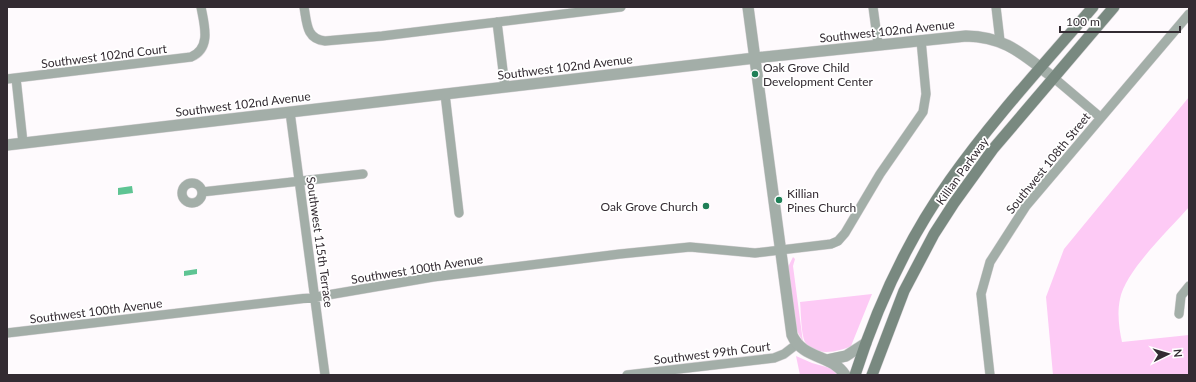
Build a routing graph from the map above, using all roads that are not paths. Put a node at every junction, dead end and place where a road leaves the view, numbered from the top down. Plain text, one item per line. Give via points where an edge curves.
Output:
1 (201, 7) edge
2 (304, 7) edge
3 (621, 7) edge
4 (748, 7) edge
5 (873, 7) edge
6 (996, 7) edge
7 (1094, 7) edge
8 (1114, 7) edge
9 (1189, 14) edge
10 (497, 22) junction
11 (921, 40) junction
12 (1000, 41) junction
13 (878, 44) junction
14 (755, 58) junction
15 (1040, 68) junction
16 (1054, 78) junction
17 (11, 79) edge
18 (505, 87) junction
19 (445, 94) junction
20 (290, 112) junction
21 (1100, 117) junction
22 (23, 143) junction
23 (7, 145) edge
24 (363, 174) dead end
25 (300, 181) junction
26 (202, 192) dead end
27 (459, 213) dead end
28 (780, 250) junction
29 (1189, 286) edge
30 (316, 297) junction
31 (1179, 314) dead end
32 (7, 333) edge
33 (866, 343) junction
34 (797, 344) junction
35 (827, 360) junction
36 (325, 375) edge
37 (627, 375) edge
38 (846, 375) edge
39 (855, 375) edge
40 (872, 375) edge
41 (990, 375) edge

1 - 17 street, Southwest 102nd Court via 205,44 192,57
2 - 10 street via 308,29 316,40 337,40
3 - 10 street
4 - 14 street
5 - 13 street
6 - 12 street
7 - 15 main road, Killian Parkway
8 - 16 main road, Killian Parkway
9 - 21 street, Southwest 108th Street
10 - 18 street
11 - 12 street, Southwest 102nd Avenue via 966,36
11 - 13 street, Southwest 102nd Avenue
11 - 28 street, Southwest 100th Avenue via 926,94 923,112 880,174 846,233 831,244
12 - 15 street, Southwest 102nd Avenue via 1011,46
13 - 14 street, Southwest 102nd Avenue
14 - 18 street, Southwest 102nd Avenue
14 - 28 street
15 - 16 street, Southwest 102nd Avenue
15 - 33 main road, Killian Parkway via 971,151 937,200 896,271
16 - 21 street, Southwest 102nd Avenue
16 - 40 main road, Killian Parkway via 979,168 938,228 900,300
17 - 22 street
18 - 19 street, Southwest 102nd Avenue
19 - 20 street, Southwest 102nd Avenue
19 - 27 street
20 - 22 street, Southwest 102nd Avenue
20 - 25 street, Southwest 115th Terrace
21 - 41 street, Southwest 108th Street via 1026,206 990,262 981,294
22 - 23 street, Southwest 102nd Avenue
24 - 25 street
25 - 26 street
25 - 30 street, Southwest 115th Terrace
28 - 30 street, Southwest 100th Avenue via 740,253 684,248 440,276
28 - 34 street via 791,329
29 - 31 street via 1181,296
30 - 32 street, Southwest 100th Avenue
30 - 36 street, Southwest 115th Terrace
33 - 35 street via 846,356
33 - 39 main road, Killian Parkway
34 - 35 street via 808,354
34 - 37 street, Southwest 99th Court via 774,358
35 - 38 street via 839,366

